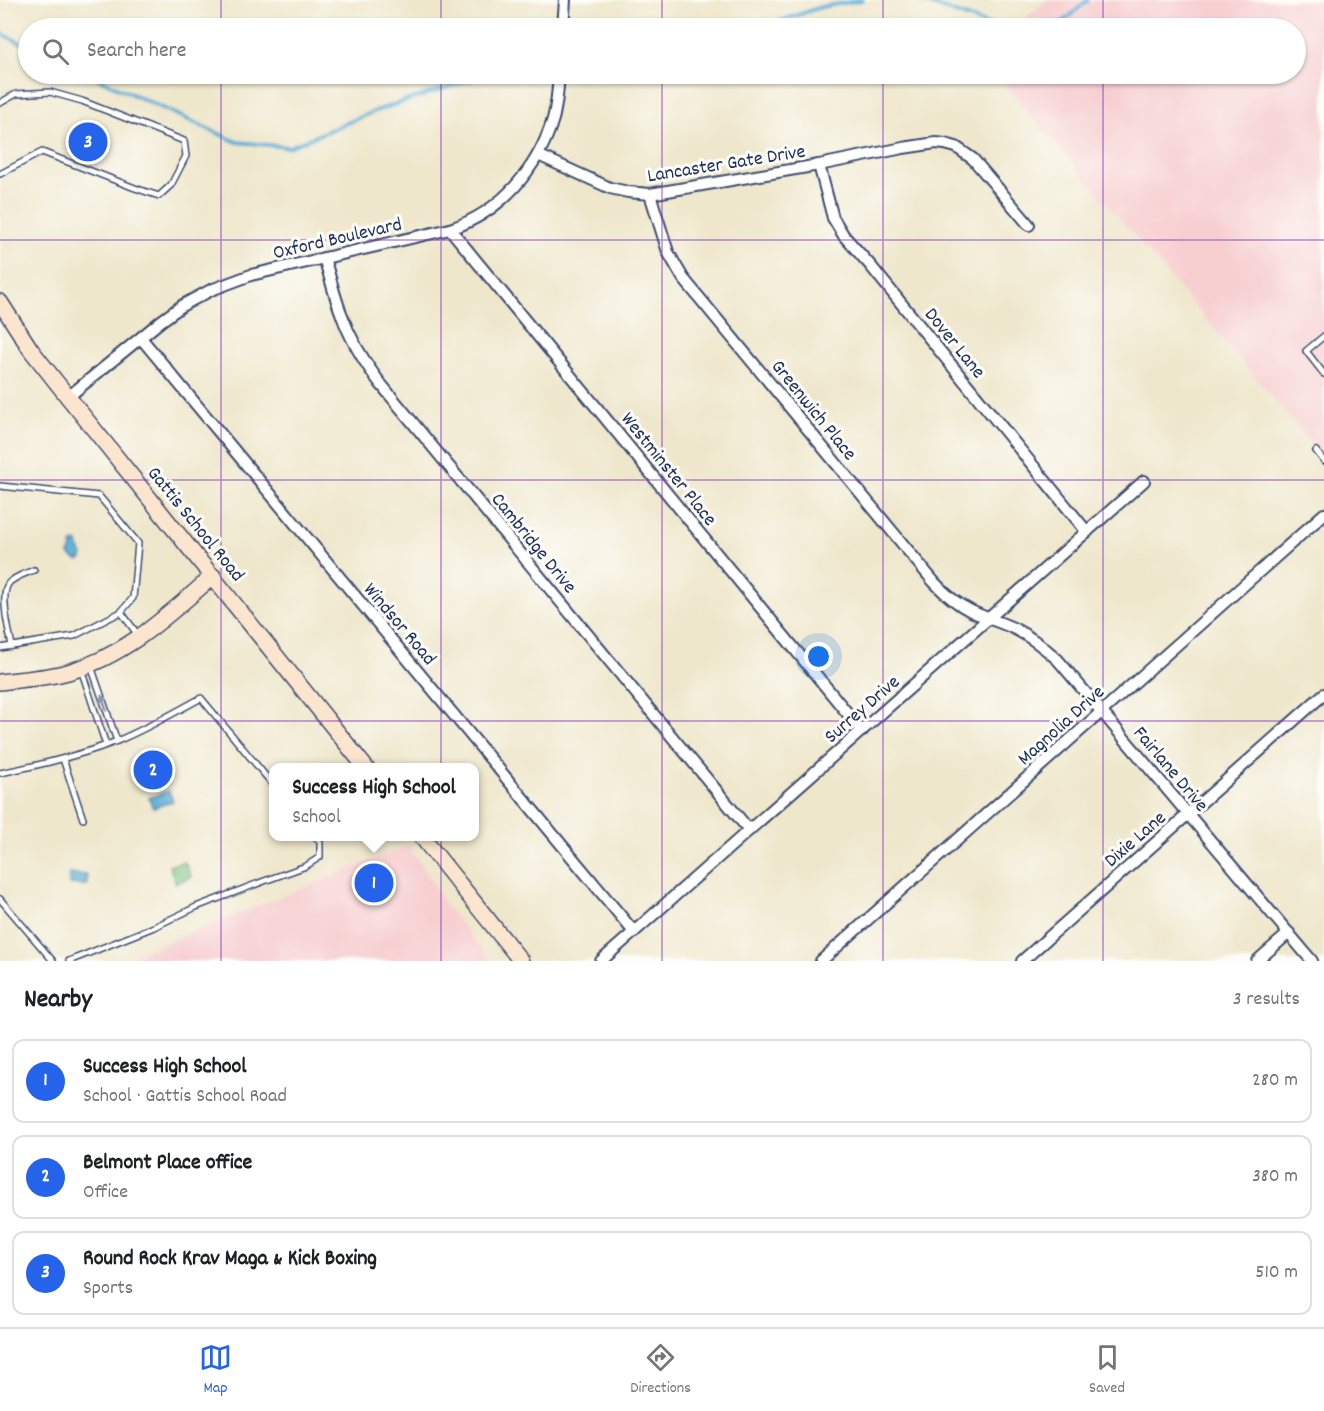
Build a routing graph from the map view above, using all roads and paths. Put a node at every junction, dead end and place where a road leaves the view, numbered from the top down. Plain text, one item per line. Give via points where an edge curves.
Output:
1 (565, 0) edge
2 (564, 18) edge
3 (559, 84) edge
4 (0, 102) edge
5 (538, 155) junction
6 (819, 165) junction
7 (0, 174) edge
8 (650, 194) junction
9 (1029, 225) dead end
10 (450, 229) junction
11 (324, 258) junction
12 (1, 307) edge
13 (1324, 336) edge
14 (141, 338) junction
15 (1324, 374) edge
16 (68, 397) junction
17 (1316, 451) dead end
18 (1324, 460) edge
19 (1144, 481) dead end
20 (0, 486) edge
21 (1324, 514) edge
22 (1087, 532) junction
23 (34, 570) dead end
24 (213, 576) junction
25 (121, 612) junction
26 (989, 619) junction
27 (139, 636) junction
28 (12, 646) junction
29 (0, 648) edge
30 (85, 666) junction
31 (0, 682) edge
32 (1324, 694) edge
33 (1102, 712) junction
34 (862, 731) junction
35 (117, 741) junction
36 (106, 744) junction
37 (63, 759) junction
38 (362, 763) edge
39 (0, 772) edge
40 (269, 781) edge
41 (1188, 814) junction
42 (83, 819) dead end
43 (749, 830) junction
44 (319, 841) edge
45 (424, 841) edge
46 (0, 899) edge
47 (634, 932) junction
48 (1289, 933) junction
49 (53, 961) edge
50 (69, 961) edge
51 (521, 961) edge
52 (601, 961) edge
53 (820, 961) edge
54 (1022, 961) edge
55 (1257, 961) edge
56 (1312, 961) edge

1 - 2 street
3 - 5 street, Oxford Boulevard via 553,118
4 - 7 lane via 16,94 50,92 71,98 184,141 186,156 171,185 159,196 42,152
5 - 8 street, Lancaster Gate Drive via 610,188
5 - 10 street, Oxford Boulevard via 502,199 478,217
6 - 8 street, Lancaster Gate Drive
6 - 9 street, Lancaster Gate Drive via 903,148 951,145 973,159
6 - 22 street, Dover Lane via 832,218 844,236
8 - 26 street, Greenwich Place via 668,252 683,278 934,582 955,602
10 - 11 street, Oxford Boulevard
10 - 34 street, Westminster Place
11 - 14 street, Oxford Boulevard via 251,275 211,290 183,305
11 - 43 street, Cambridge Drive via 340,313 368,367
12 - 16 main road, Gattis School Road
13 - 15 lane via 1306,351
14 - 16 street, Oxford Boulevard
14 - 47 street, Windsor Road
16 - 24 main road, Gattis School Road
17 - 18 lane
19 - 22 street, Surrey Drive
20 - 25 lane via 99,496 138,543 133,598
21 - 33 street, Magnolia Drive
22 - 26 street, Surrey Drive
23 - 28 lane via 8,585 6,613
24 - 27 main road
24 - 38 main road, Gattis School Road
25 - 27 lane
25 - 28 lane via 74,636
26 - 33 street, Fairlane Drive via 1014,628 1042,646
26 - 34 street, Surrey Drive
27 - 30 main road via 124,648
28 - 29 lane
30 - 31 main road via 49,676
35 -> 30 lane
30 - 36 lane
32 - 41 street, Dixie Lane
33 - 41 street, Fairlane Drive
33 - 53 street, Magnolia Drive
34 - 43 street, Surrey Drive
35 - 36 lane
35 - 40 lane via 201,698
36 - 37 lane
37 - 39 lane
37 - 42 lane
41 - 48 street, Fairlane Drive
41 - 54 street, Dixie Lane
43 - 47 street, Surrey Drive
44 - 50 lane via 320,857 306,866
45 - 51 main road
46 - 49 lane
47 - 52 street, Surrey Drive
48 - 55 street
48 - 56 street, Fairlane Drive

